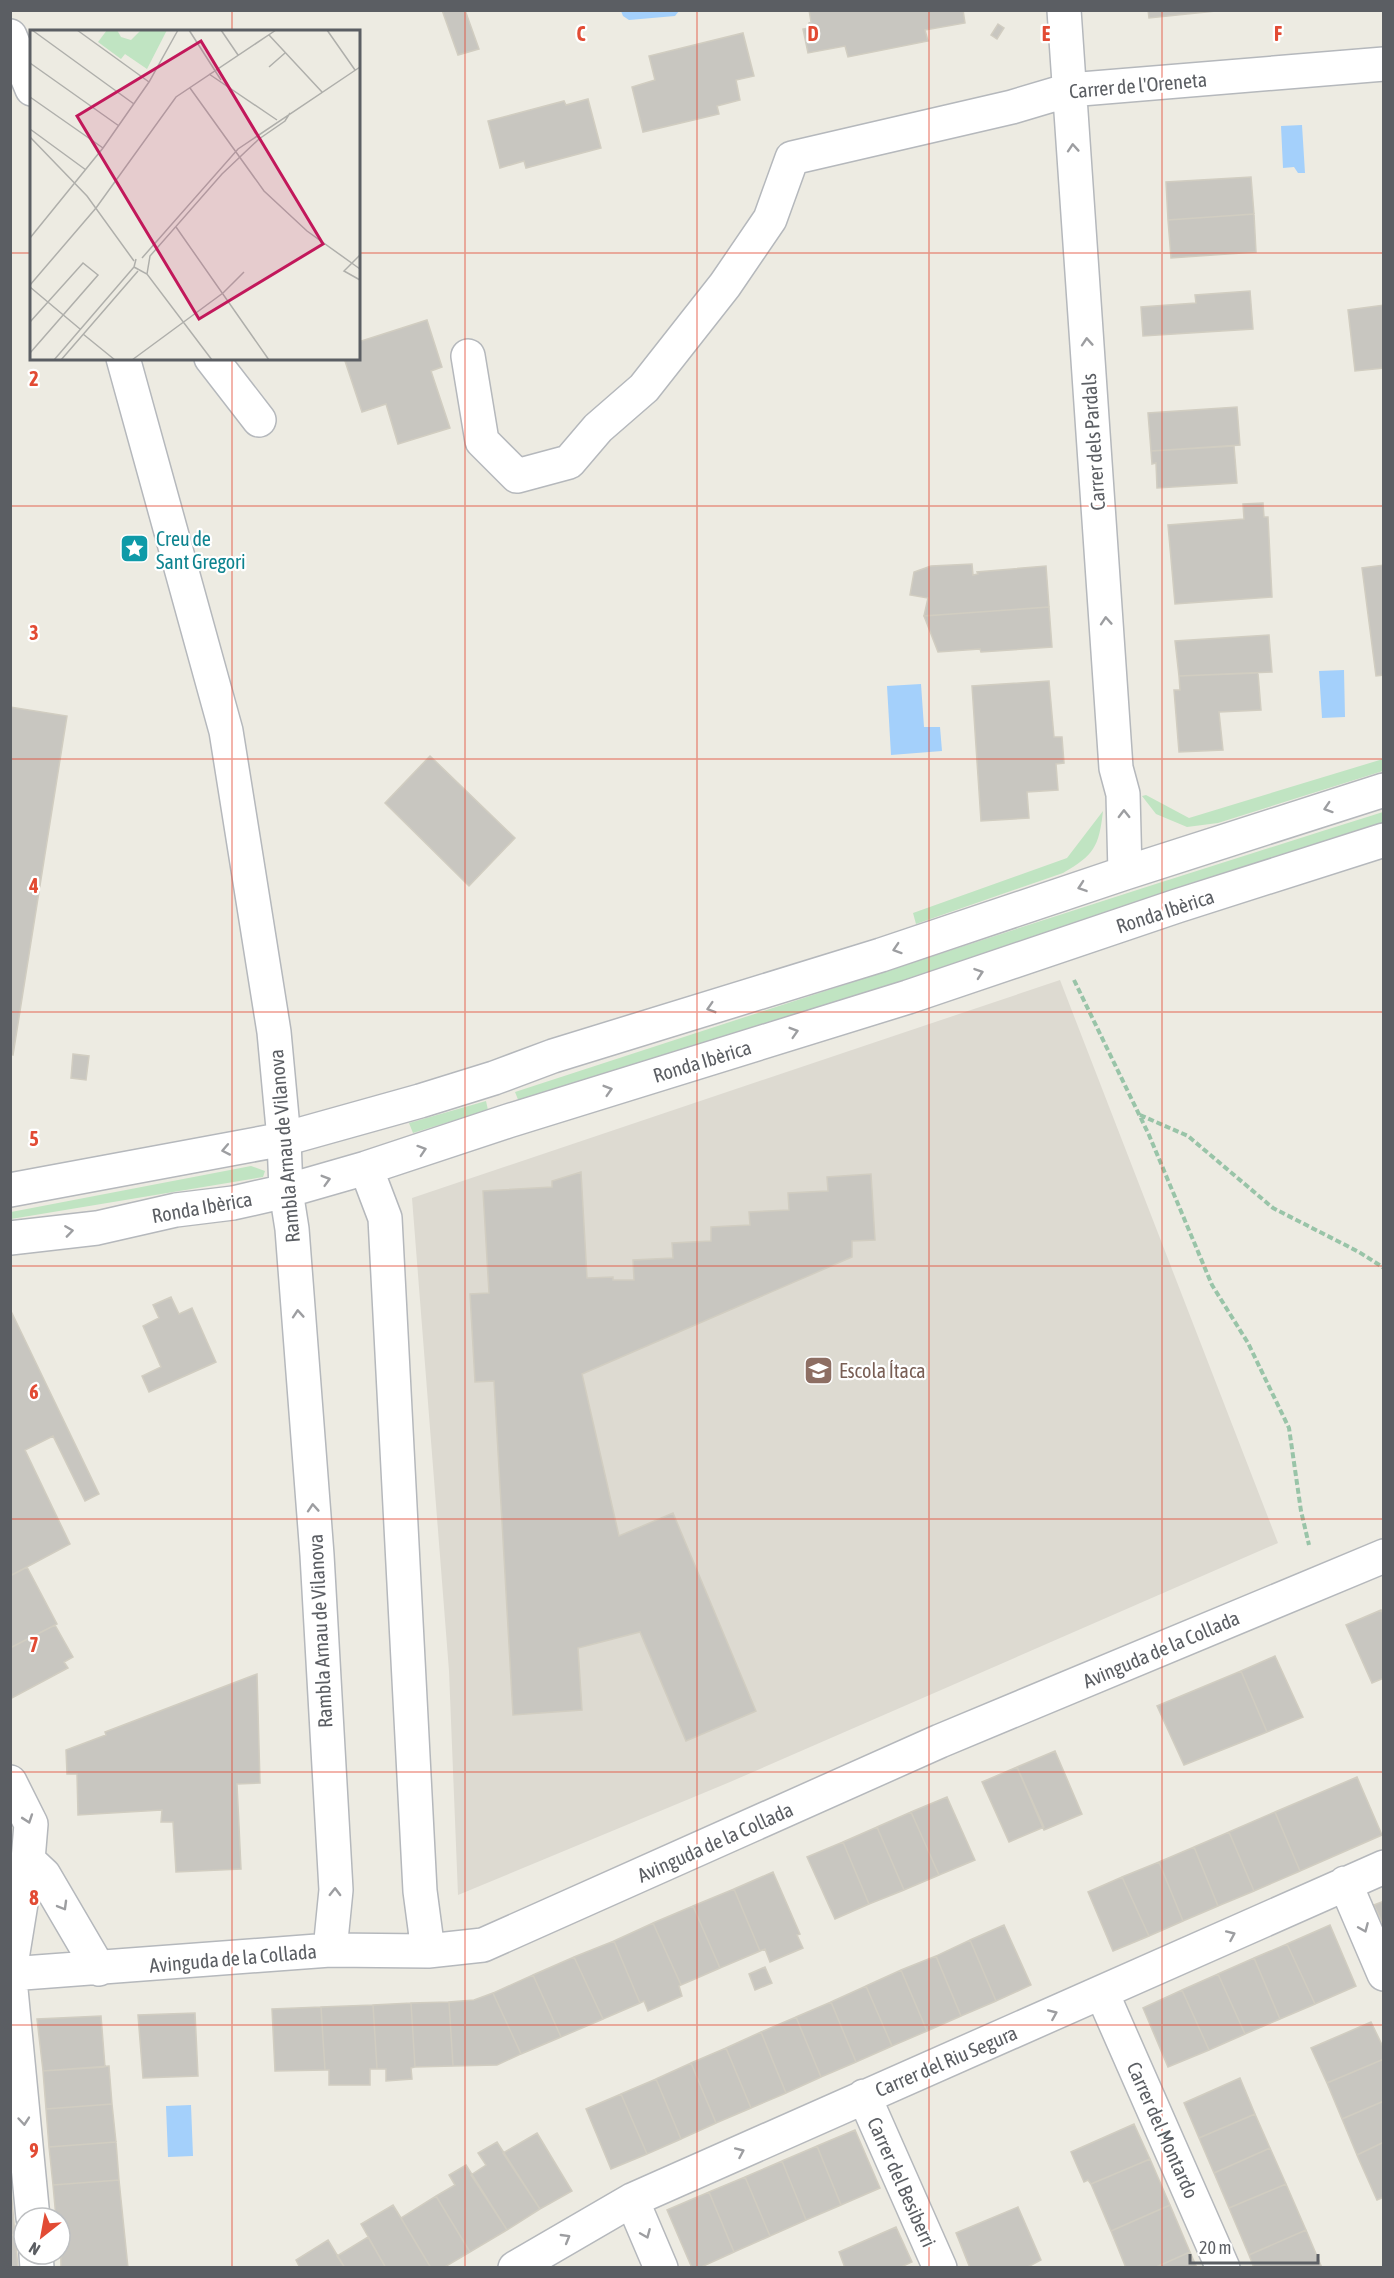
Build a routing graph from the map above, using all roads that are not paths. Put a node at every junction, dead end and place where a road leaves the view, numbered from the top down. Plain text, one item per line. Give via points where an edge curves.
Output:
1 (1064, 10) edge
2 (10, 36) edge
3 (1383, 64) edge
4 (30, 85) edge
5 (1070, 90) junction
6 (468, 356) dead end
7 (124, 360) edge
8 (213, 360) edge
9 (259, 420) dead end
10 (1383, 790) edge
11 (1383, 840) edge
12 (1125, 873) junction
13 (284, 1139) junction
14 (366, 1168) junction
15 (10, 1190) edge
16 (286, 1191) junction
17 (10, 1238) edge
18 (1383, 1556) edge
19 (10, 1782) edge
20 (28, 1860) junction
21 (1383, 1868) edge
22 (1345, 1883) junction
23 (330, 1950) junction
24 (428, 1951) junction
25 (99, 1969) junction
26 (10, 1972) edge
27 (1383, 1974) edge
28 (10, 1979) edge
29 (1102, 1993) junction
30 (864, 2096) junction
31 (632, 2200) junction
32 (32, 2206) edge
33 (515, 2268) edge
34 (661, 2268) edge
35 (940, 2268) edge
36 (1224, 2268) edge

1 - 5 street, Carrer dels Pardals
2 - 4 street
3 - 5 street, Carrer de l'Oreneta
5 - 6 street, Carrer de l'Oreneta via 792,158 770,219 725,285 644,388 598,428 569,462 517,476 482,441
12 -> 5 street, Carrer dels Pardals via 1123,794 1116,768
7 - 13 street, Rambla Arnau de Vilanova via 226,731 274,1032
8 - 9 street
10 -> 12 street
14 -> 11 street, Ronda Ibèrica via 908,997
12 -> 13 street via 494,1078
13 -> 15 street
13 - 16 street, Rambla Arnau de Vilanova
16 -> 14 street, Ronda Ibèrica
14 - 24 street via 385,1218 420,1891
17 -> 16 street, Ronda Ibèrica via 97,1227
23 -> 16 street, Rambla Arnau de Vilanova via 336,1890 317,1555
18 - 24 street, Avinguda de la Collada via 940,1742 483,1945
19 -> 20 street via 31,1824
20 -> 25 street via 44,1875
20 - 26 street
21 - 22 street, Carrer del Riu Segura
22 -> 27 street
29 -> 22 street, Carrer del Riu Segura
23 - 24 street, Avinguda de la Collada
23 - 25 street, Avinguda de la Collada
25 - 26 street, Avinguda de la Collada
28 -> 32 street
30 -> 29 street, Carrer del Riu Segura
29 - 36 street, Carrer del Montardo
31 -> 30 street, Carrer del Riu Segura
30 - 35 street, Carrer del Besiberri
33 -> 31 street, Carrer del Riu Segura
31 -> 34 street

